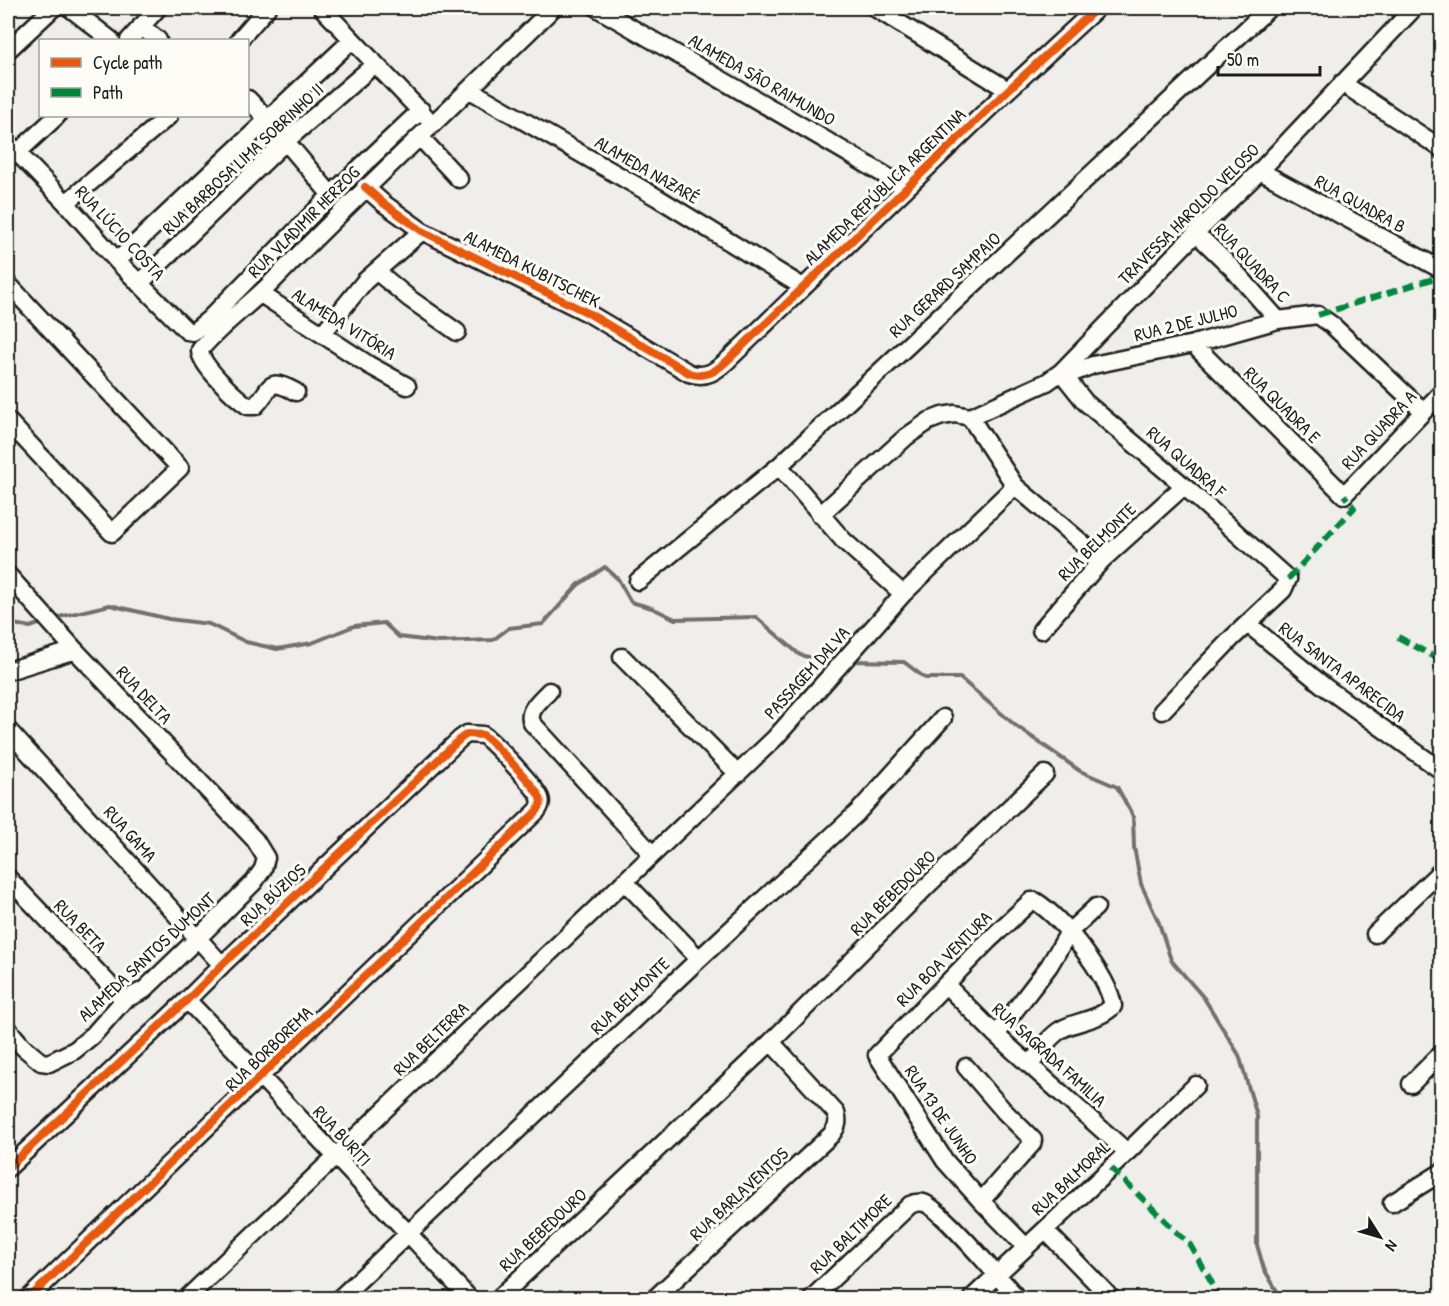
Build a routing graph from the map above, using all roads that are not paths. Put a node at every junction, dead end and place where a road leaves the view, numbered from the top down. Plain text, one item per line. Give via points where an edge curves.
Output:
1 (70, 8) edge
2 (158, 8) edge
3 (267, 8) edge
4 (322, 8) edge
5 (553, 8) edge
6 (597, 8) edge
7 (875, 8) edge
8 (1097, 8) edge
9 (1269, 8) edge
10 (1414, 8) edge
11 (50, 9) edge
12 (141, 26) junction
13 (110, 39) edge
14 (130, 39) edge
15 (157, 39) edge
16 (240, 39) edge
17 (352, 40) junction
18 (8, 50) edge
19 (375, 64) junction
20 (1342, 83) junction
21 (470, 90) junction
22 (1008, 90) junction
23 (249, 100) edge
24 (421, 110) junction
25 (56, 117) edge
26 (168, 117) edge
27 (267, 119) junction
28 (432, 125) junction
29 (420, 137) junction
30 (286, 141) junction
31 (12, 148) edge
32 (1442, 148) edge
33 (1260, 171) junction
34 (459, 179) dead end
35 (365, 187) junction
36 (906, 188) junction
37 (331, 195) junction
38 (66, 203) junction
39 (422, 231) junction
40 (1196, 233) junction
41 (117, 261) junction
42 (1442, 270) edge
43 (376, 271) junction
44 (8, 284) edge
45 (139, 284) junction
46 (803, 287) junction
47 (261, 294) junction
48 (1278, 320) junction
49 (457, 332) dead end
50 (322, 334) junction
51 (1193, 344) junction
52 (689, 373) joint
53 (1063, 374) junction
54 (407, 386) dead end
55 (296, 392) dead end
56 (1442, 392) edge
57 (1423, 411) junction
58 (970, 417) junction
59 (8, 422) edge
60 (779, 465) junction
61 (1014, 486) junction
62 (1184, 486) junction
63 (1344, 495) joint
64 (820, 514) junction
65 (1102, 560) junction
66 (8, 575) edge
67 (638, 581) dead end
68 (903, 594) junction
69 (1248, 624) junction
70 (1041, 630) dead end
71 (75, 650) junction
72 (622, 657) dead end
73 (8, 671) edge
74 (543, 697) dead end
75 (1162, 711) dead end
76 (943, 718) dead end
77 (8, 730) edge
78 (1442, 771) edge
79 (738, 774) junction
80 (1045, 774) dead end
81 (528, 820) joint
82 (255, 840) joint
83 (652, 854) junction
84 (1442, 870) edge
85 (8, 878) edge
86 (625, 882) junction
87 (1096, 907) dead end
88 (1070, 932) junction
89 (1375, 934) dead end
90 (198, 938) junction
91 (699, 959) junction
92 (222, 964) junction
93 (946, 985) junction
94 (124, 1000) junction
95 (187, 1000) junction
96 (8, 1029) edge
97 (996, 1035) junction
98 (771, 1042) junction
99 (1442, 1053) edge
100 (877, 1055) joint
101 (1030, 1065) junction
102 (966, 1066) dead end
103 (261, 1077) junction
104 (1196, 1084) dead end
105 (1411, 1084) dead end
106 (1127, 1152) junction
107 (335, 1157) junction
108 (8, 1168) edge
109 (1442, 1172) edge
110 (981, 1201) junction
111 (1392, 1203) dead end
112 (1045, 1230) junction
113 (408, 1234) junction
114 (1026, 1247) junction
115 (998, 1275) junction
116 (29, 1299) edge
117 (187, 1299) edge
118 (340, 1299) edge
119 (469, 1299) edge
120 (499, 1299) edge
121 (655, 1299) edge
122 (812, 1299) edge
123 (972, 1299) edge
124 (1017, 1299) edge
125 (1111, 1299) edge

1 - 13 street
2 - 12 street
3 - 16 street
4 - 17 street
5 - 21 street, RUA VLADIMIR HERZOG
6 - 36 street, ALAMEDA SÃO RAIMUNDO
7 - 22 street
8 - 22 street, ALAMEDA REPÚBLICA ARGENTINA
9 - 60 street, RUA GERARD SAMPAIO
10 - 20 street, TRAVESSA HAROLDO VELOSO
11 - 18 street
12 - 14 street
12 - 15 street
17 - 19 street
17 - 27 street, RUA BARBOSA LIMA SOBRINHO II
19 - 24 street
19 - 30 street, RUA BARBOSA LIMA SOBRINHO II
20 - 32 street
20 - 33 street, TRAVESSA HAROLDO VELOSO
21 - 28 street, RUA VLADIMIR HERZOG
21 - 46 street, ALAMEDA NAZARÉ
22 - 36 street, ALAMEDA REPÚBLICA ARGENTINA
23 - 27 street
24 - 28 street
24 - 37 street
25 - 31 street
26 - 38 street
27 - 30 street
27 - 41 street, RUA BARBOSA LIMA SOBRINHO II
28 - 29 street, RUA VLADIMIR HERZOG
29 - 34 street
29 - 35 street, RUA VLADIMIR HERZOG
30 - 37 street
30 - 45 street, RUA BARBOSA LIMA SOBRINHO II
31 - 38 street, RUA LÚCIO COSTA
33 - 40 street, TRAVESSA HAROLDO VELOSO
33 - 42 street, RUA QUADRA B
35 - 39 street, ALAMEDA KUBITSCHEK
35 - 47 street, RUA VLADIMIR HERZOG
36 - 46 street, ALAMEDA REPÚBLICA ARGENTINA
37 - 45 street, RUA LÚCIO COSTA via 193,332 187,331
38 - 41 street, RUA LÚCIO COSTA
39 - 43 street
39 - 52 street, ALAMEDA KUBITSCHEK via 588,313
40 - 48 street, RUA QUADRA C
40 - 53 street, TRAVESSA HAROLDO VELOSO
41 - 45 street, RUA LÚCIO COSTA
43 - 49 street
43 - 50 street
44 - 59 street via 180,468 112,533
46 - 52 street, ALAMEDA REPÚBLICA ARGENTINA via 719,368 703,376
47 - 50 street, ALAMEDA VITÓRIA
47 - 55 street, RUA VLADIMIR HERZOG via 203,346 202,359 222,384 248,406 255,406 274,384
48 - 51 street, RUA 2 DE JULHO
48 - 57 street, RUA 2 DE JULHO via 1318,315
50 - 54 street, ALAMEDA VITÓRIA
51 - 53 street, RUA 2 DE JULHO
51 - 63 street, RUA QUADRA E
53 - 58 street, TRAVESSA HAROLDO VELOSO
53 - 62 street, RUA QUADRA F via 1085,402
56 - 57 street, RUA QUADRA A
57 - 63 street, RUA QUADRA A
58 - 61 street
58 - 64 street via 955,414 929,421
60 - 64 street
60 - 67 street, RUA GERARD SAMPAIO
61 - 65 street
61 - 68 street, PASSAGEM DALVA
62 - 65 street, RUA BELMONTE
62 - 69 street, RUA QUADRA F via 1288,579
64 - 68 street
65 - 70 street, RUA BELMONTE
66 - 71 street, RUA DELTA
68 - 79 street, PASSAGEM DALVA via 800,712
69 - 75 street
69 - 78 street, RUA SANTA APARECIDA via 1325,687
71 - 73 street
71 - 82 street, RUA DELTA
72 - 79 street
74 - 83 street via 530,713 532,723
76 - 91 street, RUA BELMONTE via 857,813
77 - 90 street, RUA GAMA
79 - 83 street, PASSAGEM DALVA
80 - 98 street, RUA BEBEDOURO
81 - 92 street, RUA BÚZIOS via 540,807 539,796 488,739 467,734
81 - 103 street, RUA BORBOREMA
82 - 90 street, ALAMEDA SANTOS DUMONT via 266,858 263,869
83 - 86 street, PASSAGEM DALVA
84 - 89 street
85 - 94 street, RUA BETA
86 - 91 street
86 - 107 street, RUA BELTERRA
87 - 88 street
88 - 93 street, RUA BOA VENTURA via 1031,901
88 - 97 street
88 - 101 street via 1090,957 1113,1006 1063,1029
90 - 92 street, RUA GAMA
90 - 94 street, ALAMEDA SANTOS DUMONT via 144,990
91 - 113 street, RUA BELMONTE
92 - 95 street, RUA BÚZIOS
93 - 97 street, RUA SAGRADA FAMILIA
93 - 100 street, RUA BOA VENTURA
94 - 96 street, ALAMEDA SANTOS DUMONT via 75,1050 49,1063 41,1062
95 - 103 street, RUA BURITI
95 - 108 street, RUA BÚZIOS
97 - 101 street, RUA SAGRADA FAMILIA
98 - 120 street, RUA BEBEDOURO
98 - 121 street, RUA BARLAVENTOS via 836,1113 838,1120 831,1135
99 - 105 street
100 - 110 street, RUA 13 DE JUNHO via 945,1161
101 - 106 street, RUA SAGRADA FAMILIA
102 - 110 street via 1033,1140
103 - 107 street, RUA BURITI
103 - 116 street, RUA BORBOREMA
104 - 106 street, RUA BALMORAL
106 - 112 street, RUA BALMORAL
107 - 113 street, RUA BURITI
107 - 117 street, RUA BELTERRA
109 - 111 street
110 - 114 street, RUA 13 DE JUNHO
112 - 114 street, RUA BALMORAL
112 - 125 street
113 - 118 street, RUA BELMONTE
113 - 119 street, RUA BURITI
114 - 115 street, RUA BALMORAL
115 - 122 street, RUA BALTIMORE via 938,1214 924,1203 916,1203
115 - 123 street, RUA BALMORAL
115 - 124 street

